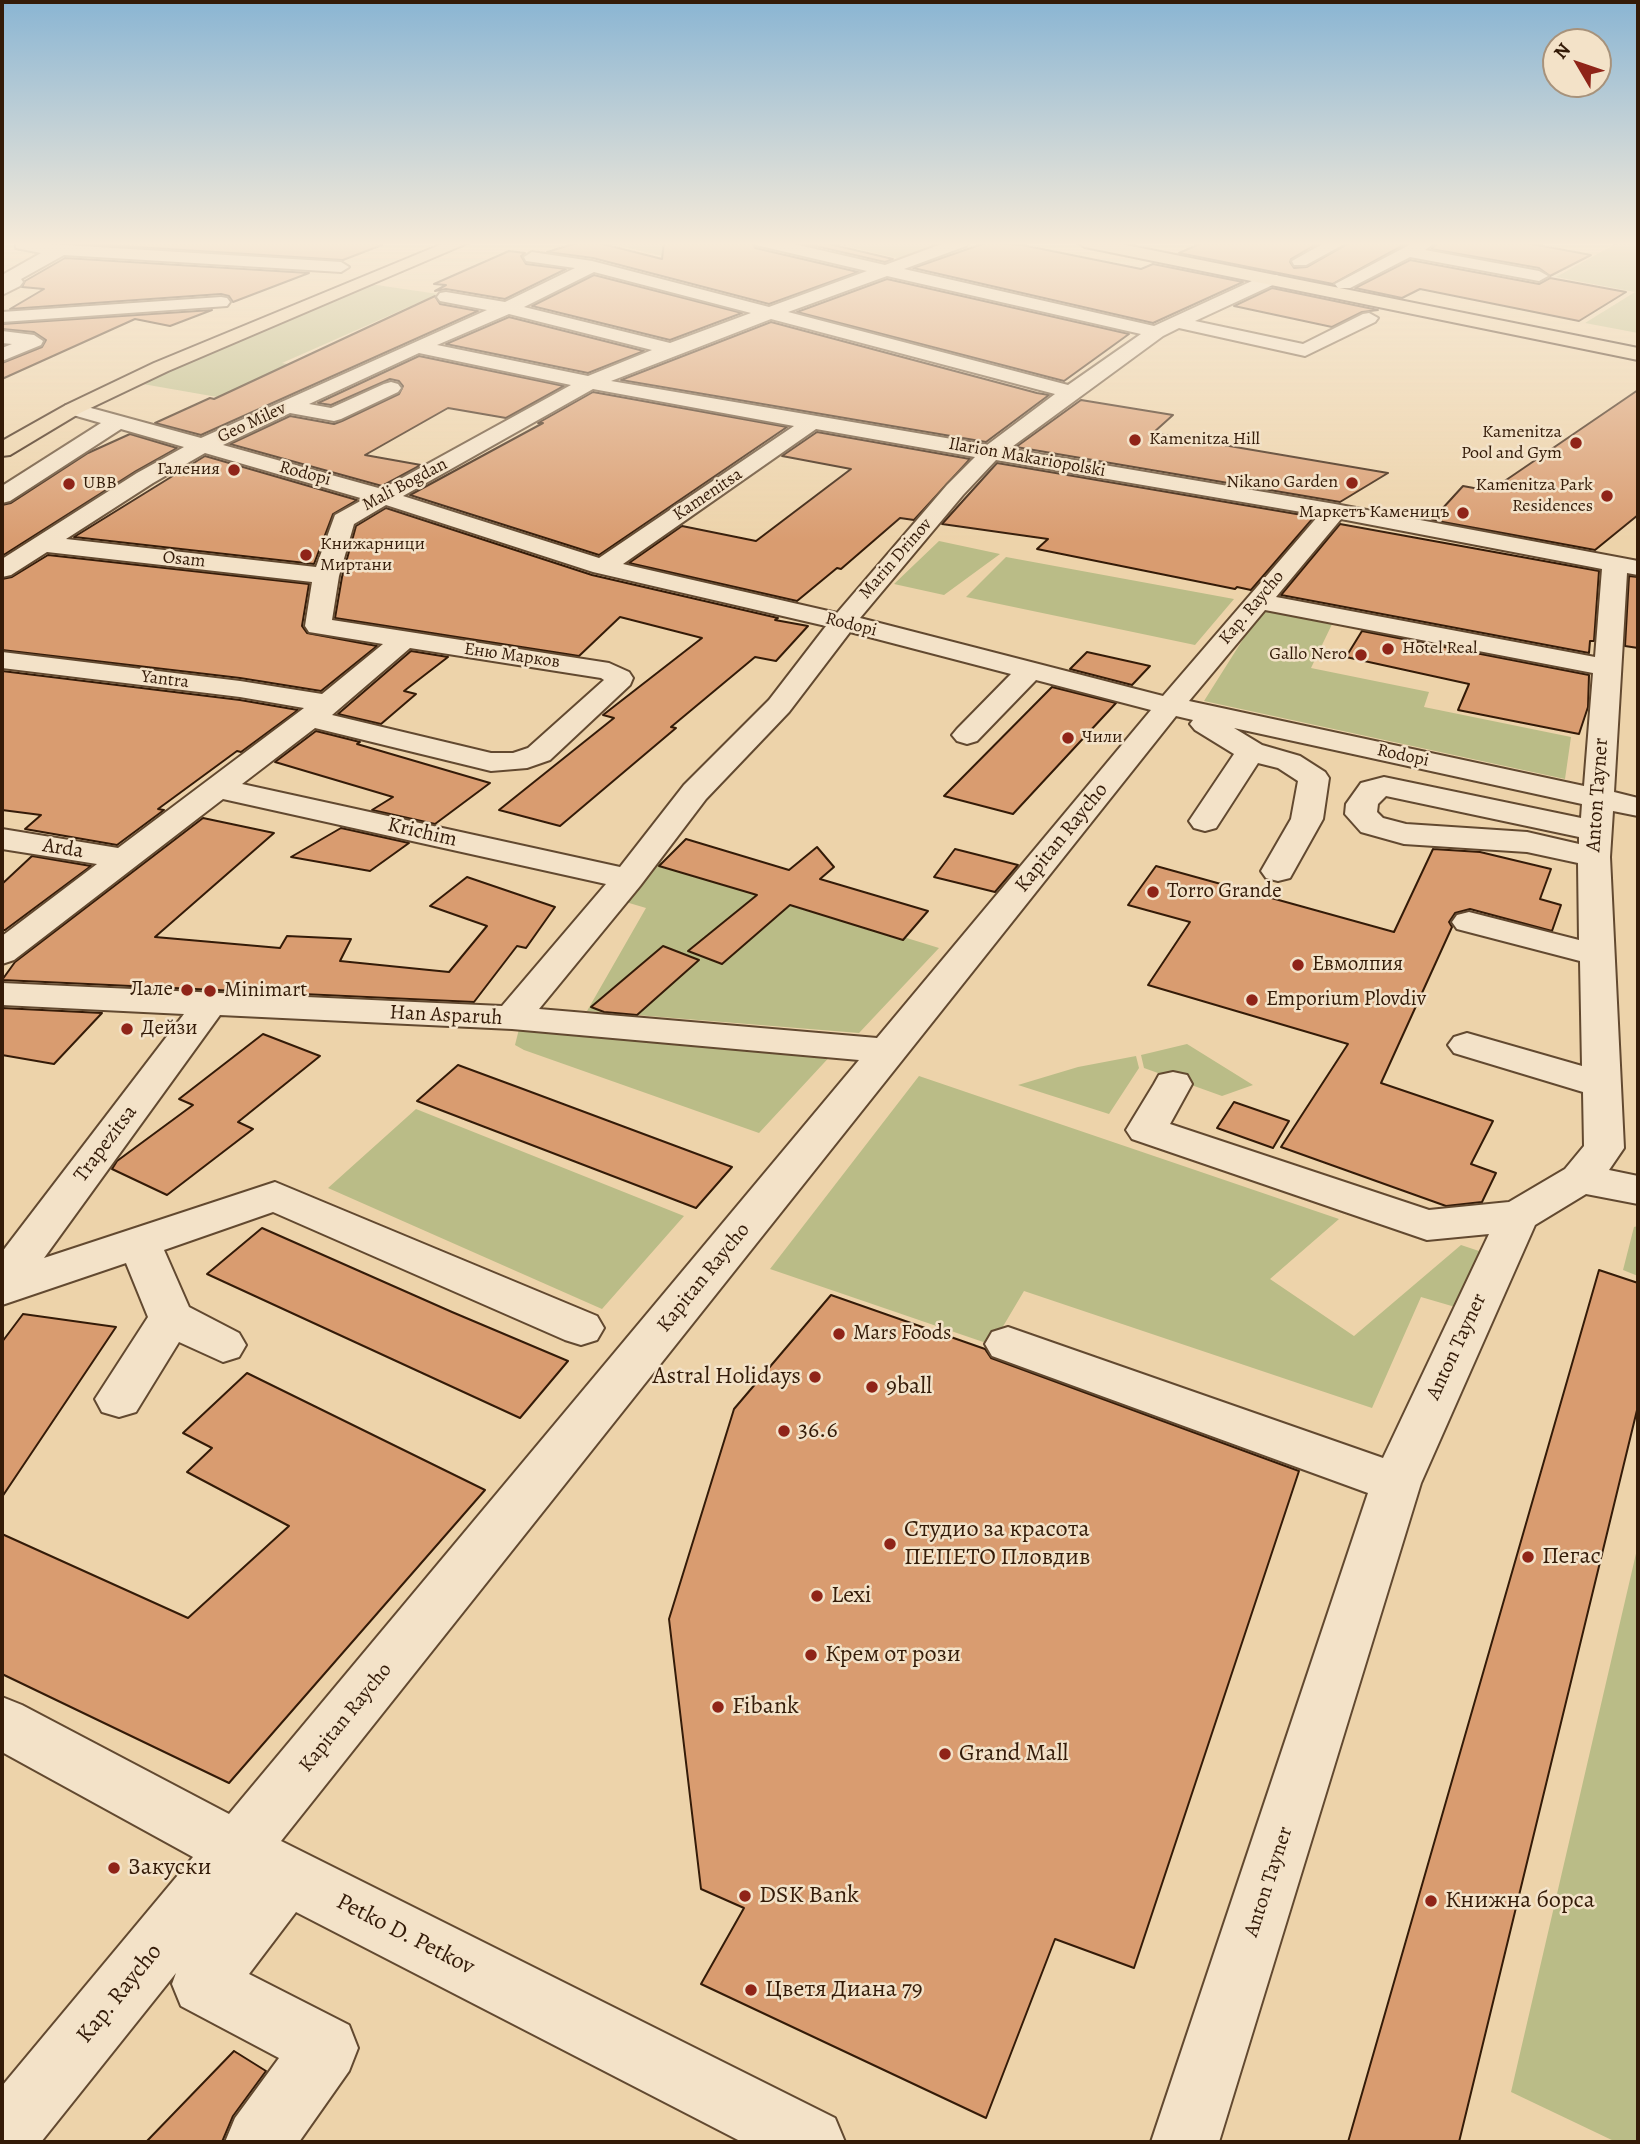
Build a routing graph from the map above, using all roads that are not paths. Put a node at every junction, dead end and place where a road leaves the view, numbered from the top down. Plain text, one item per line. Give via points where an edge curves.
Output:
1 (32, 342) edge
2 (185, 342) edge
3 (221, 342) edge
4 (428, 342) edge
5 (643, 342) edge
6 (690, 342) edge
7 (881, 342) edge
8 (1142, 342) edge
9 (1265, 342) edge
10 (1322, 342) edge
11 (1563, 342) edge
12 (417, 347) junction
13 (671, 349) junction
14 (1638, 354) edge
15 (2, 355) edge
16 (375, 366) junction
17 (591, 382) junction
18 (77, 386) dead end
19 (1071, 392) junction
20 (288, 407) junction
21 (73, 409) junction
22 (118, 422) junction
23 (813, 422) junction
24 (202, 446) junction
25 (2, 450) edge
26 (992, 452) junction
27 (2, 496) edge
28 (384, 497) junction
29 (1335, 511) junction
30 (42, 544) junction
31 (1631, 565) edge
32 (602, 567) junction
33 (2, 570) edge
34 (326, 576) junction
35 (1257, 601) junction
36 (843, 622) junction
37 (404, 640) junction
38 (2, 660) edge
39 (1608, 668) junction
40 (1029, 671) junction
41 (619, 678) joint
42 (1166, 710) junction
43 (318, 711) junction
44 (967, 735) dead end
45 (1251, 751) junction
46 (216, 788) junction
47 (1638, 807) edge
48 (1205, 821) dead end
49 (1595, 828) junction
50 (2, 839) edge
51 (124, 859) junction
52 (1278, 871) dead end
53 (628, 879) junction
54 (1469, 922) dead end
55 (2, 953) edge
56 (1598, 955) junction
57 (2, 994) edge
58 (209, 1005) junction
59 (512, 1018) junction
60 (1467, 1045) dead end
61 (889, 1051) junction
62 (1173, 1084) dead end
63 (1603, 1086) junction
64 (1580, 1179) junction
65 (1638, 1190) edge
66 (1518, 1216) junction
67 (139, 1241) junction
68 (2, 1283) edge
69 (2, 1289) edge
70 (171, 1318) junction
71 (581, 1328) dead end
72 (1008, 1344) dead end
73 (223, 1345) dead end
74 (119, 1399) dead end
75 (1396, 1483) junction
76 (2, 1723) edge
77 (263, 1863) junction
78 (2, 2138) edge
79 (259, 2142) edge
80 (811, 2142) edge
81 (1185, 2142) edge

1 - 15 street
2 - 18 main road
3 - 21 main road
4 - 12 street, Geo Milev
5 - 13 street
6 - 13 street, Mali Bogdan
7 - 19 street
8 - 19 street, Marin Drinov
9 - 10 street via 1305,351
11 - 14 main road
12 - 16 street, Geo Milev
12 - 17 street, Ilarion Makariopolski
13 - 17 street, Mali Bogdan
16 - 20 street, Geo Milev
16 - 20 street via 408,376 334,415
17 - 23 street, Ilarion Makariopolski
17 - 28 street, Mali Bogdan
19 - 26 street, Marin Drinov
20 - 24 street, Geo Milev
21 - 22 street, Rodopi
21 - 25 main road
22 - 24 street, Rodopi
22 - 27 street
23 - 26 street, Ilarion Makariopolski
23 - 32 street, Kamenitsa
24 - 28 street, Rodopi
24 - 30 street, Geo Milev
26 - 29 street, Ilarion Makariopolski
26 - 36 street, Marin Drinov
28 - 32 street, Rodopi
28 - 34 street, Mali Bogdan via 343,520
29 - 31 street, Ilarion Makariopolski
29 - 35 street, Kap. Raycho
30 - 33 street, Geo Milev
30 - 34 street, Osam
31 - 39 street, Anton Tayner
32 - 36 street, Rodopi
34 - 37 street, Mali Bogdan via 318,626
35 - 39 street
35 - 42 street, Kap. Raycho
36 - 40 street, Rodopi
36 - 53 street, Marin Drinov via 779,706 695,792
37 - 41 street, Еню Марков via 609,671
37 - 43 street
38 - 43 street, Yantra via 240,689
39 - 49 street, Anton Tayner
40 - 42 street, Rodopi
40 - 44 street
41 - 43 street, Yantra via 538,754 516,762 491,762
42 - 45 street via 1209,724
42 - 49 street, Rodopi
42 - 61 street, Kapitan Raycho
43 - 46 street
45 - 48 street
45 - 52 street via 1289,762 1314,778 1307,819
46 - 51 street
46 - 53 street, Krichim
47 - 49 street, Rodopi
49 - 49 street via 1384,786 1372,790 1361,814 1372,825 1404,834 1527,842
49 - 56 street, Anton Tayner
50 - 51 street, Arda
51 - 55 street
53 - 59 street, Marin Drinov
54 - 56 street
56 - 63 street, Anton Tayner
57 - 58 street, Han Asparuh
58 - 59 street, Han Asparuh
58 - 68 street, Trapezitsa
59 - 61 street, Han Asparuh
60 - 63 street
61 - 77 street, Kapitan Raycho
62 - 66 street via 1146,1130 1427,1225
63 - 64 street, Anton Tayner via 1604,1148
64 - 65 street
64 - 66 street, Anton Tayner
66 - 75 street, Anton Tayner
67 - 69 street
67 - 70 street
67 - 71 street via 275,1196
70 - 73 street
70 - 74 street
72 - 75 street
75 - 81 street, Anton Tayner
76 - 77 street, Petko D. Petkov
77 - 78 street, Kap. Raycho
77 - 79 street via 203,1984 326,2048
77 - 80 street, Petko D. Petkov

